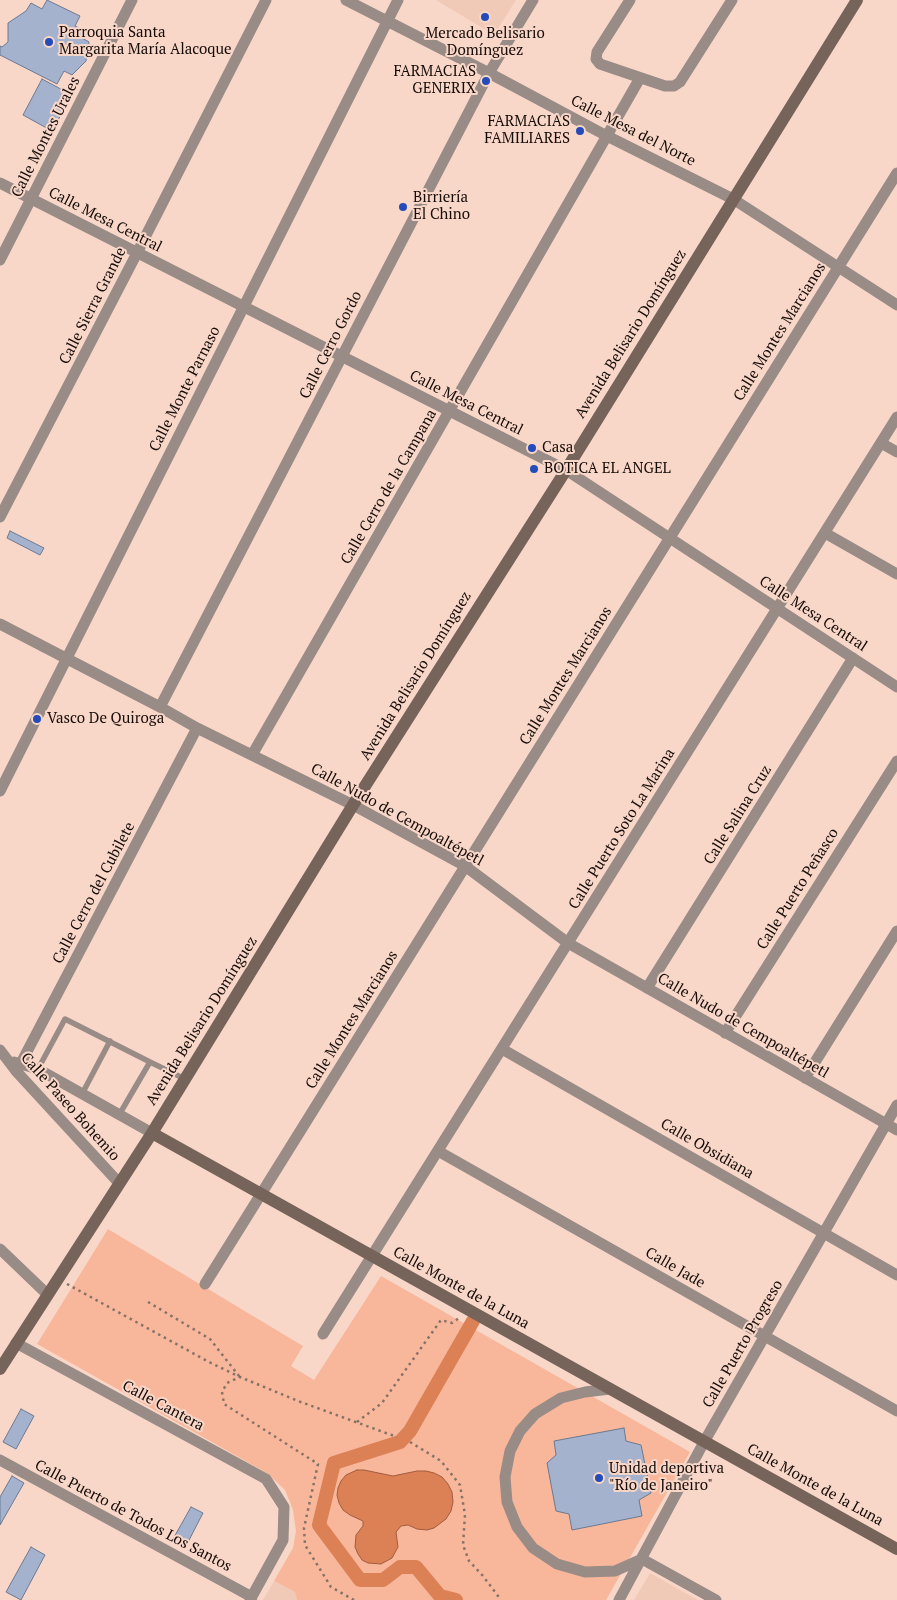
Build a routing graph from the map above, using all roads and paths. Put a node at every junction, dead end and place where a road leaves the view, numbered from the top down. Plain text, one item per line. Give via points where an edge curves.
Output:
1 (132, 0) edge
2 (266, 0) edge
3 (346, 0) edge
4 (398, 0) edge
5 (533, 0) edge
6 (630, 0) edge
7 (732, 0) edge
8 (857, 0) edge
9 (387, 21) junction
10 (489, 73) junction
11 (640, 78) junction
12 (607, 136) junction
13 (897, 174) edge
14 (0, 183) edge
15 (31, 199) junction
16 (734, 199) junction
17 (137, 253) junction
18 (0, 260) edge
19 (838, 267) junction
20 (897, 305) edge
21 (243, 307) junction
22 (342, 357) junction
23 (449, 411) junction
24 (897, 418) edge
25 (881, 443) junction
26 (897, 452) edge
27 (566, 470) junction
28 (0, 517) edge
29 (825, 533) junction
30 (670, 538) junction
31 (897, 574) edge
32 (778, 608) junction
33 (0, 624) edge
34 (853, 658) junction
35 (66, 659) junction
36 (897, 687) edge
37 (160, 707) junction
38 (197, 728) junction
39 (252, 755) junction
40 (897, 761) edge
41 (0, 791) edge
42 (354, 805) junction
43 (465, 866) junction
44 (897, 931) edge
45 (568, 943) junction
46 (647, 988) junction
47 (725, 1033) junction
48 (110, 1041) junction
49 (502, 1049) junction
50 (0, 1050) edge
51 (7, 1061) joint
52 (150, 1062) junction
53 (19, 1067) junction
54 (38, 1069) junction
55 (805, 1078) junction
56 (185, 1079) junction
57 (82, 1094) junction
58 (897, 1105) edge
59 (119, 1115) junction
60 (886, 1124) junction
61 (897, 1130) edge
62 (152, 1133) junction
63 (438, 1150) junction
64 (120, 1184) junction
65 (260, 1194) junction
66 (823, 1234) junction
67 (0, 1249) edge
68 (372, 1257) junction
69 (897, 1275) edge
70 (58, 1279) junction
71 (204, 1284) dead end
72 (48, 1295) junction
73 (148, 1302) dead end
74 (466, 1309) junction
75 (323, 1334) dead end
76 (764, 1336) junction
77 (16, 1344) junction
78 (4, 1354) edge
79 (0, 1369) edge
80 (240, 1377) junction
81 (610, 1389) junction
82 (897, 1411) edge
83 (357, 1422) junction
84 (398, 1437) dead end
85 (410, 1442) dead end
86 (704, 1442) junction
87 (0, 1460) edge
88 (897, 1549) edge
89 (642, 1559) junction
90 (251, 1598) edge
91 (354, 1600) edge
92 (501, 1600) edge
93 (619, 1600) edge
94 (716, 1600) edge

1 - 15 street, Calle Montes Urales
2 - 17 street, Calle Sierra Grande
3 - 9 street, Calle Mesa del Norte
4 - 9 street, Calle Monte Parnaso
5 - 10 street, Calle Cerro Gordo
6 - 11 street via 596,52 596,59 600,64
7 - 11 street via 680,82 665,86
8 - 16 main road, Avenida Belisario Domínguez
9 - 10 street, Calle Mesa del Norte
9 - 21 street, Calle Monte Parnaso
10 - 12 street, Calle Mesa del Norte
10 - 22 street, Calle Cerro Gordo
11 - 12 street, Calle Cerro de la Campana
12 - 16 street, Calle Mesa del Norte
12 - 23 street, Calle Cerro de la Campana
13 - 19 street, Calle Montes Marcianos
14 - 15 street, Calle Mesa Central
15 - 17 street, Calle Mesa Central
15 - 18 street, Calle Montes Urales
16 - 19 street, Calle Mesa del Norte
16 - 27 main road, Avenida Belisario Domínguez
17 - 21 street, Calle Mesa Central
17 - 28 street, Calle Sierra Grande
19 - 20 street, Calle Mesa del Norte
19 - 30 street, Calle Montes Marcianos
21 - 22 street, Calle Mesa Central
21 - 35 street, Calle Monte Parnaso
22 - 23 street, Calle Mesa Central
22 - 37 street, Calle Cerro Gordo
23 - 27 street, Calle Mesa Central
23 - 39 street, Calle Cerro de la Campana
24 - 25 street, Calle Puerto Soto La Marina
25 - 26 street
25 - 29 street, Calle Puerto Soto La Marina
27 - 30 street, Calle Mesa Central
27 - 42 main road, Avenida Belisario Domínguez
29 - 31 street
29 - 32 street, Calle Puerto Soto La Marina
30 - 32 street, Calle Mesa Central
30 - 43 street, Calle Montes Marcianos
32 - 34 street, Calle Mesa Central
32 - 45 street, Calle Puerto Soto La Marina
33 - 35 street, Calle Nudo de Cempoaltépetl
34 - 36 street, Calle Mesa Central
34 - 46 street, Calle Salina Cruz
35 - 37 street, Calle Nudo de Cempoaltépetl
35 - 41 street, Calle Monte Parnaso
37 - 38 street, Calle Nudo de Cempoaltépetl
38 - 39 street, Calle Nudo de Cempoaltépetl
38 - 53 street, Calle Cerro del Cubilete
39 - 42 street, Calle Nudo de Cempoaltépetl
40 - 47 street, Calle Puerto Peñasco
42 - 43 street, Calle Nudo de Cempoaltépetl
42 - 56 main road, Avenida Belisario Domínguez
43 - 45 street, Calle Nudo de Cempoaltépetl
43 - 65 street, Calle Montes Marcianos
44 - 55 street
45 - 46 street, Calle Nudo de Cempoaltépetl
45 - 49 street, Calle Puerto Soto La Marina
46 - 47 street, Calle Nudo de Cempoaltépetl
47 - 55 street, Calle Nudo de Cempoaltépetl
48 - 52 lane
48 - 54 lane via 65,1019
48 - 57 lane
49 - 63 street, Calle Puerto Soto La Marina
49 - 66 street, Calle Obsidiana
50 - 51 street, Calle Paseo Bohemio
51 - 53 street, Calle Monte de la Luna
52 - 56 lane
52 - 59 lane
53 - 54 street, Calle Monte de la Luna
53 - 64 street, Calle Paseo Bohemio
54 - 57 street, Calle Monte de la Luna
55 - 60 street, Calle Nudo de Cempoaltépetl
56 - 62 main road, Avenida Belisario Domínguez
57 - 59 street, Calle Monte de la Luna
58 - 60 street, Calle Puerto Progreso
59 - 62 street, Calle Monte de la Luna
60 - 61 street, Calle Nudo de Cempoaltépetl
60 - 66 street, Calle Puerto Progreso
62 - 64 main road, Avenida Belisario Domínguez
62 - 65 main road, Calle Monte de la Luna
63 - 68 street, Calle Puerto Soto La Marina
63 - 76 street, Calle Jade
64 - 70 main road, Avenida Belisario Domínguez
65 - 68 main road, Calle Monte de la Luna
65 - 71 street, Calle Montes Marcianos
66 - 69 street, Calle Obsidiana
66 - 76 street, Calle Puerto Progreso
67 - 72 street
68 - 74 main road, Calle Monte de la Luna
68 - 75 street, Calle Puerto Soto La Marina
70 - 72 main road, Avenida Belisario Domínguez
70 - 80 path
72 - 77 main road, Avenida Belisario Domínguez
73 - 80 path via 210,1339
74 - 81 main road, Calle Monte de la Luna
74 - 83 path via 452,1323 441,1320 382,1403
76 - 82 street, Calle Jade
76 - 86 street, Calle Puerto Progreso
77 - 78 main road, Avenida Belisario Domínguez
77 - 90 street, Calle Cantera via 266,1479 284,1507 284,1540
78 - 79 main road, Avenida Belisario Domínguez
80 - 83 path
80 - 91 path via 227,1383 222,1392 224,1404 318,1464 304,1528 305,1544 331,1587
81 - 86 main road, Calle Monte de la Luna
81 - 89 street via 561,1398 535,1414 520,1431 510,1451 505,1477 507,1502 517,1527 533,1548 557,1564 585,1572 615,1571
83 - 84 path
85 - 92 path via 441,1462 460,1484 463,1545 469,1561
86 - 88 main road, Calle Monte de la Luna
86 - 89 street, Calle Puerto Progreso
87 - 90 street, Calle Puerto de Todos Los Santos
89 - 93 street, Calle Puerto Progreso
89 - 94 street

